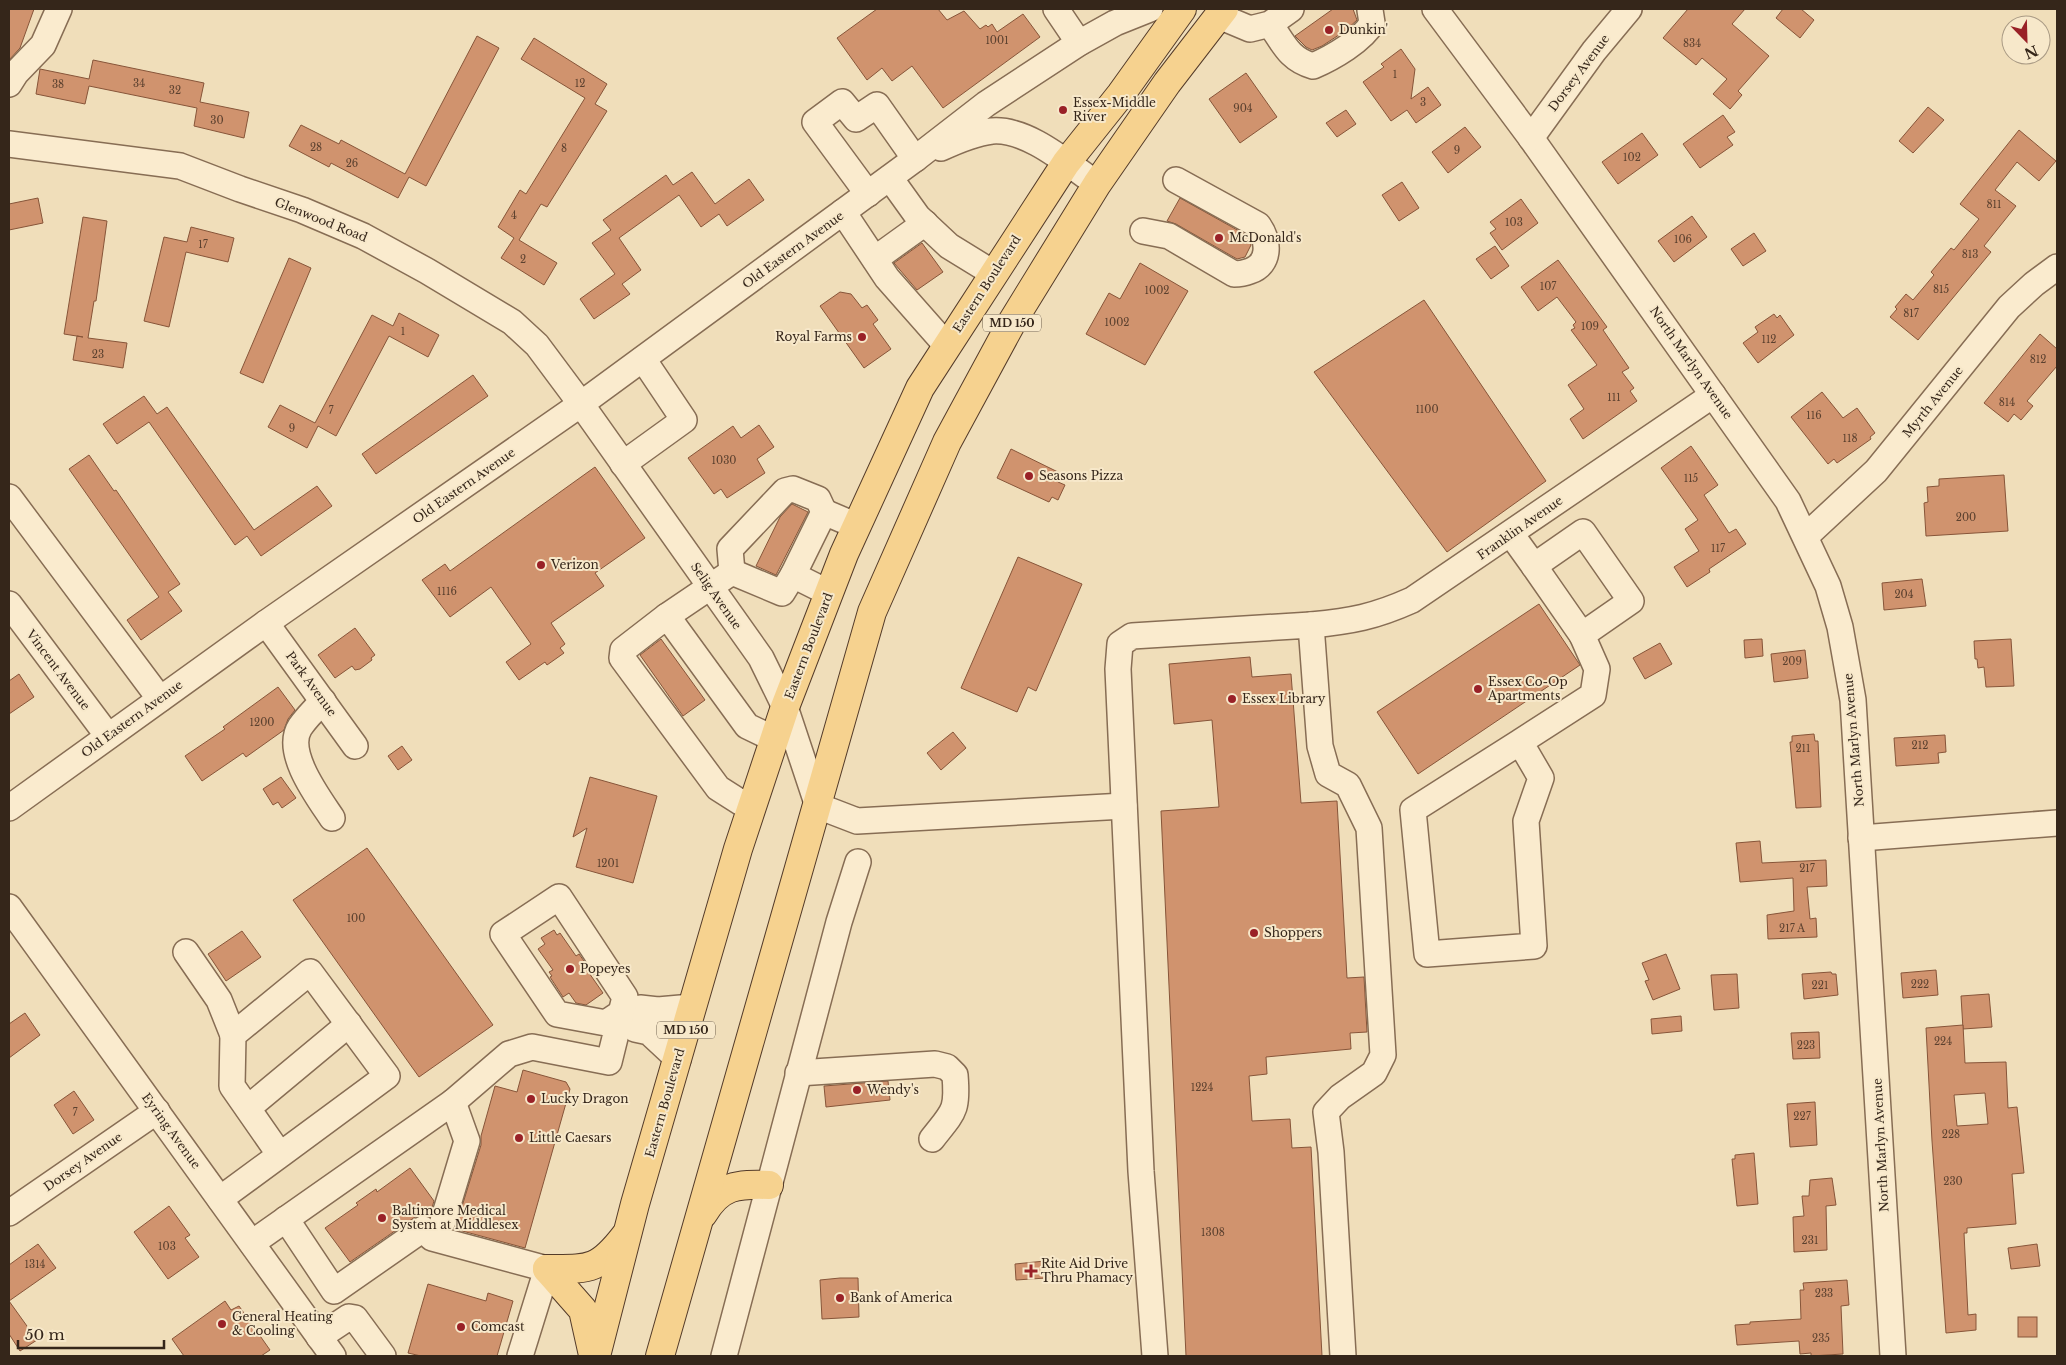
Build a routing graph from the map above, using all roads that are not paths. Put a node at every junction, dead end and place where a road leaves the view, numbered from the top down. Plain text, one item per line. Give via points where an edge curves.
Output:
1 (59, 9) edge
2 (1056, 9) edge
3 (1150, 9) edge
4 (1182, 9) edge
5 (1291, 9) edge
6 (1371, 9) edge
7 (1435, 9) edge
8 (1629, 9) edge
9 (1222, 12) edge
10 (1270, 24) junction
11 (1079, 43) junction
12 (9, 84) edge
13 (1531, 138) junction
14 (9, 144) edge
15 (916, 159) junction
16 (1066, 164) junction
17 (890, 178) junction
18 (1176, 180) dead end
19 (1097, 184) junction
20 (868, 194) junction
21 (844, 212) junction
22 (925, 223) junction
23 (1143, 232) dead end
24 (875, 259) junction
25 (2057, 267) edge
26 (994, 273) junction
27 (946, 346) junction
28 (643, 360) junction
29 (1713, 395) junction
30 (581, 404) junction
31 (623, 464) junction
32 (9, 497) edge
33 (824, 512) junction
34 (857, 526) junction
35 (1511, 534) junction
36 (1806, 536) junction
37 (1534, 566) junction
38 (732, 572) junction
39 (793, 575) junction
40 (710, 588) junction
41 (829, 593) junction
42 (9, 604) edge
43 (667, 616) junction
44 (266, 623) junction
45 (1311, 625) junction
46 (1582, 635) junction
47 (160, 699) junction
48 (323, 701) junction
49 (785, 707) junction
50 (108, 736) junction
51 (774, 739) junction
52 (1520, 742) junction
53 (355, 746) dead end
54 (818, 806) junction
55 (1124, 806) junction
56 (9, 808) edge
57 (751, 809) junction
58 (332, 818) dead end
59 (2057, 823) edge
60 (1862, 838) junction
61 (858, 862) dead end
62 (9, 907) edge
63 (186, 952) dead end
64 (692, 1007) junction
65 (621, 1013) junction
66 (349, 1024) junction
67 (233, 1034) junction
68 (678, 1059) junction
69 (798, 1073) junction
70 (452, 1102) junction
71 (248, 1108) junction
72 (157, 1111) junction
73 (932, 1139) dead end
74 (280, 1155) junction
75 (769, 1185) junction
76 (220, 1199) junction
77 (9, 1214) edge
78 (286, 1219) junction
79 (443, 1221) dead end
80 (698, 1222) junction
81 (628, 1232) junction
82 (252, 1244) junction
83 (547, 1269) junction
84 (326, 1347) edge
85 (383, 1356) edge
86 (520, 1356) edge
87 (595, 1356) edge
88 (660, 1356) edge
89 (724, 1356) edge
90 (1155, 1356) edge
91 (1343, 1356) edge
92 (1893, 1356) edge

1 - 12 street via 43,45
2 - 11 street
3 - 11 street, Old Eastern Avenue
4 - 16 main road, Eastern Boulevard / MD 150
5 - 10 street
6 - 10 street via 1372,23 1368,32 1314,66 1292,56
7 - 13 street, North Marlyn Avenue
8 - 13 street, Dorsey Avenue via 1594,50
9 - 10 street via 1250,29
9 - 19 main road, MD 150 via 1167,83
11 - 15 street, Old Eastern Avenue via 986,104
13 - 29 street, North Marlyn Avenue
14 - 30 street, Glenwood Road via 180,166 363,236 512,322 537,346
15 - 16 street, Old Eastern Avenue via 960,140 992,131 1029,139
15 - 17 street, Old Eastern Avenue
15 - 20 street via 877,105 856,119 842,102 815,122
16 - 19 street, Old Eastern Avenue
16 - 26 main road, Eastern Boulevard / MD 150
17 - 20 street, Old Eastern Avenue
17 - 22 street
18 - 23 street via 1258,225 1265,234 1266,253 1252,271 1234,274 1169,236
19 - 54 main road, MD 150 via 1012,322 947,442 872,612
20 - 21 street, Old Eastern Avenue
21 - 24 street
21 - 28 street, Old Eastern Avenue
22 - 24 street
22 - 26 street via 948,246
24 - 27 street via 887,278
25 - 36 street, Myrth Avenue via 2009,307 1876,471
26 - 27 main road, Eastern Boulevard / MD 150
27 - 34 main road, Eastern Boulevard / MD 150 via 920,388
28 - 30 street, Old Eastern Avenue
28 - 31 street via 684,420
29 - 35 street, Franklin Avenue
29 - 36 street, North Marlyn Avenue via 1788,501
30 - 31 street, Selig Avenue
30 - 44 street, Old Eastern Avenue
31 - 40 street, Selig Avenue
32 - 47 street
33 - 34 street
33 - 38 street via 818,499 794,489 785,490 730,549
33 - 39 street
34 - 41 main road, Eastern Boulevard / MD 150
35 - 37 street
35 - 45 street, Franklin Avenue via 1412,600 1350,622
36 - 60 street, North Marlyn Avenue via 1828,586 1848,663
37 - 46 street
37 - 46 street via 1583,532 1631,601
38 - 39 street via 782,593
38 - 40 street
39 - 41 street
40 - 43 street
40 - 49 street, Selig Avenue via 760,658
41 - 49 main road, Eastern Boulevard / MD 150
42 - 50 street, Vincent Avenue
43 - 51 street via 747,726
43 - 57 street via 622,650 622,658 718,788
44 - 47 street, Old Eastern Avenue
44 - 48 street, Park Avenue
45 - 55 street, Franklin Avenue via 1132,636 1120,644 1118,669
45 - 91 street via 1320,746 1328,774 1348,785 1369,828 1383,1056 1374,1073 1340,1097 1326,1112
46 - 52 street via 1598,669 1593,695
47 - 50 street, Old Eastern Avenue
48 - 53 street, Park Avenue
48 - 58 street via 299,728 294,741 304,775
49 - 51 main road, Eastern Boulevard / MD 150
49 - 54 street, Selig Avenue
50 - 56 street, Old Eastern Avenue
51 - 57 main road, Eastern Boulevard / MD 150
52 - 52 street via 1541,778 1526,821 1534,946 1427,954 1413,810
54 - 55 street via 857,821
54 - 80 main road, MD 150
55 - 90 street via 1141,1171
57 - 64 main road, Eastern Boulevard / MD 150
59 - 60 street
60 - 92 street, North Marlyn Avenue
61 - 69 street via 838,922
62 - 72 street, Eyring Avenue
63 - 67 street via 218,1000
64 - 65 street via 640,1008
64 - 68 main road, Eastern Boulevard / MD 150
65 - 65 street via 626,997 559,897 503,934 556,1014 606,1023
65 - 68 street via 635,1029 649,1032
65 - 70 street via 610,1062 532,1047 509,1054
66 - 67 street via 310,972
66 - 71 street
66 - 74 street via 387,1076
67 - 71 street via 232,1086
68 - 81 main road, Eastern Boulevard / MD 150
69 - 73 street via 935,1064 947,1067 955,1074 957,1101 951,1115
69 - 75 street
70 - 78 street
70 - 79 street via 467,1141
71 - 74 street
72 - 76 street, Eyring Avenue
72 - 77 street, Dorsey Avenue
74 - 76 street
75 - 80 main road via 728,1188 711,1200
75 - 89 street
76 - 82 street, Eyring Avenue
78 - 82 street
78 - 83 street via 334,1291 423,1229 432,1238
80 - 88 main road, MD 150
81 - 83 main road via 609,1256 595,1265
81 - 87 main road, Eastern Boulevard / MD 150
82 - 84 street, Eyring Avenue
83 - 86 street
83 - 87 main road via 583,1310
84 - 85 street via 349,1317 355,1318

